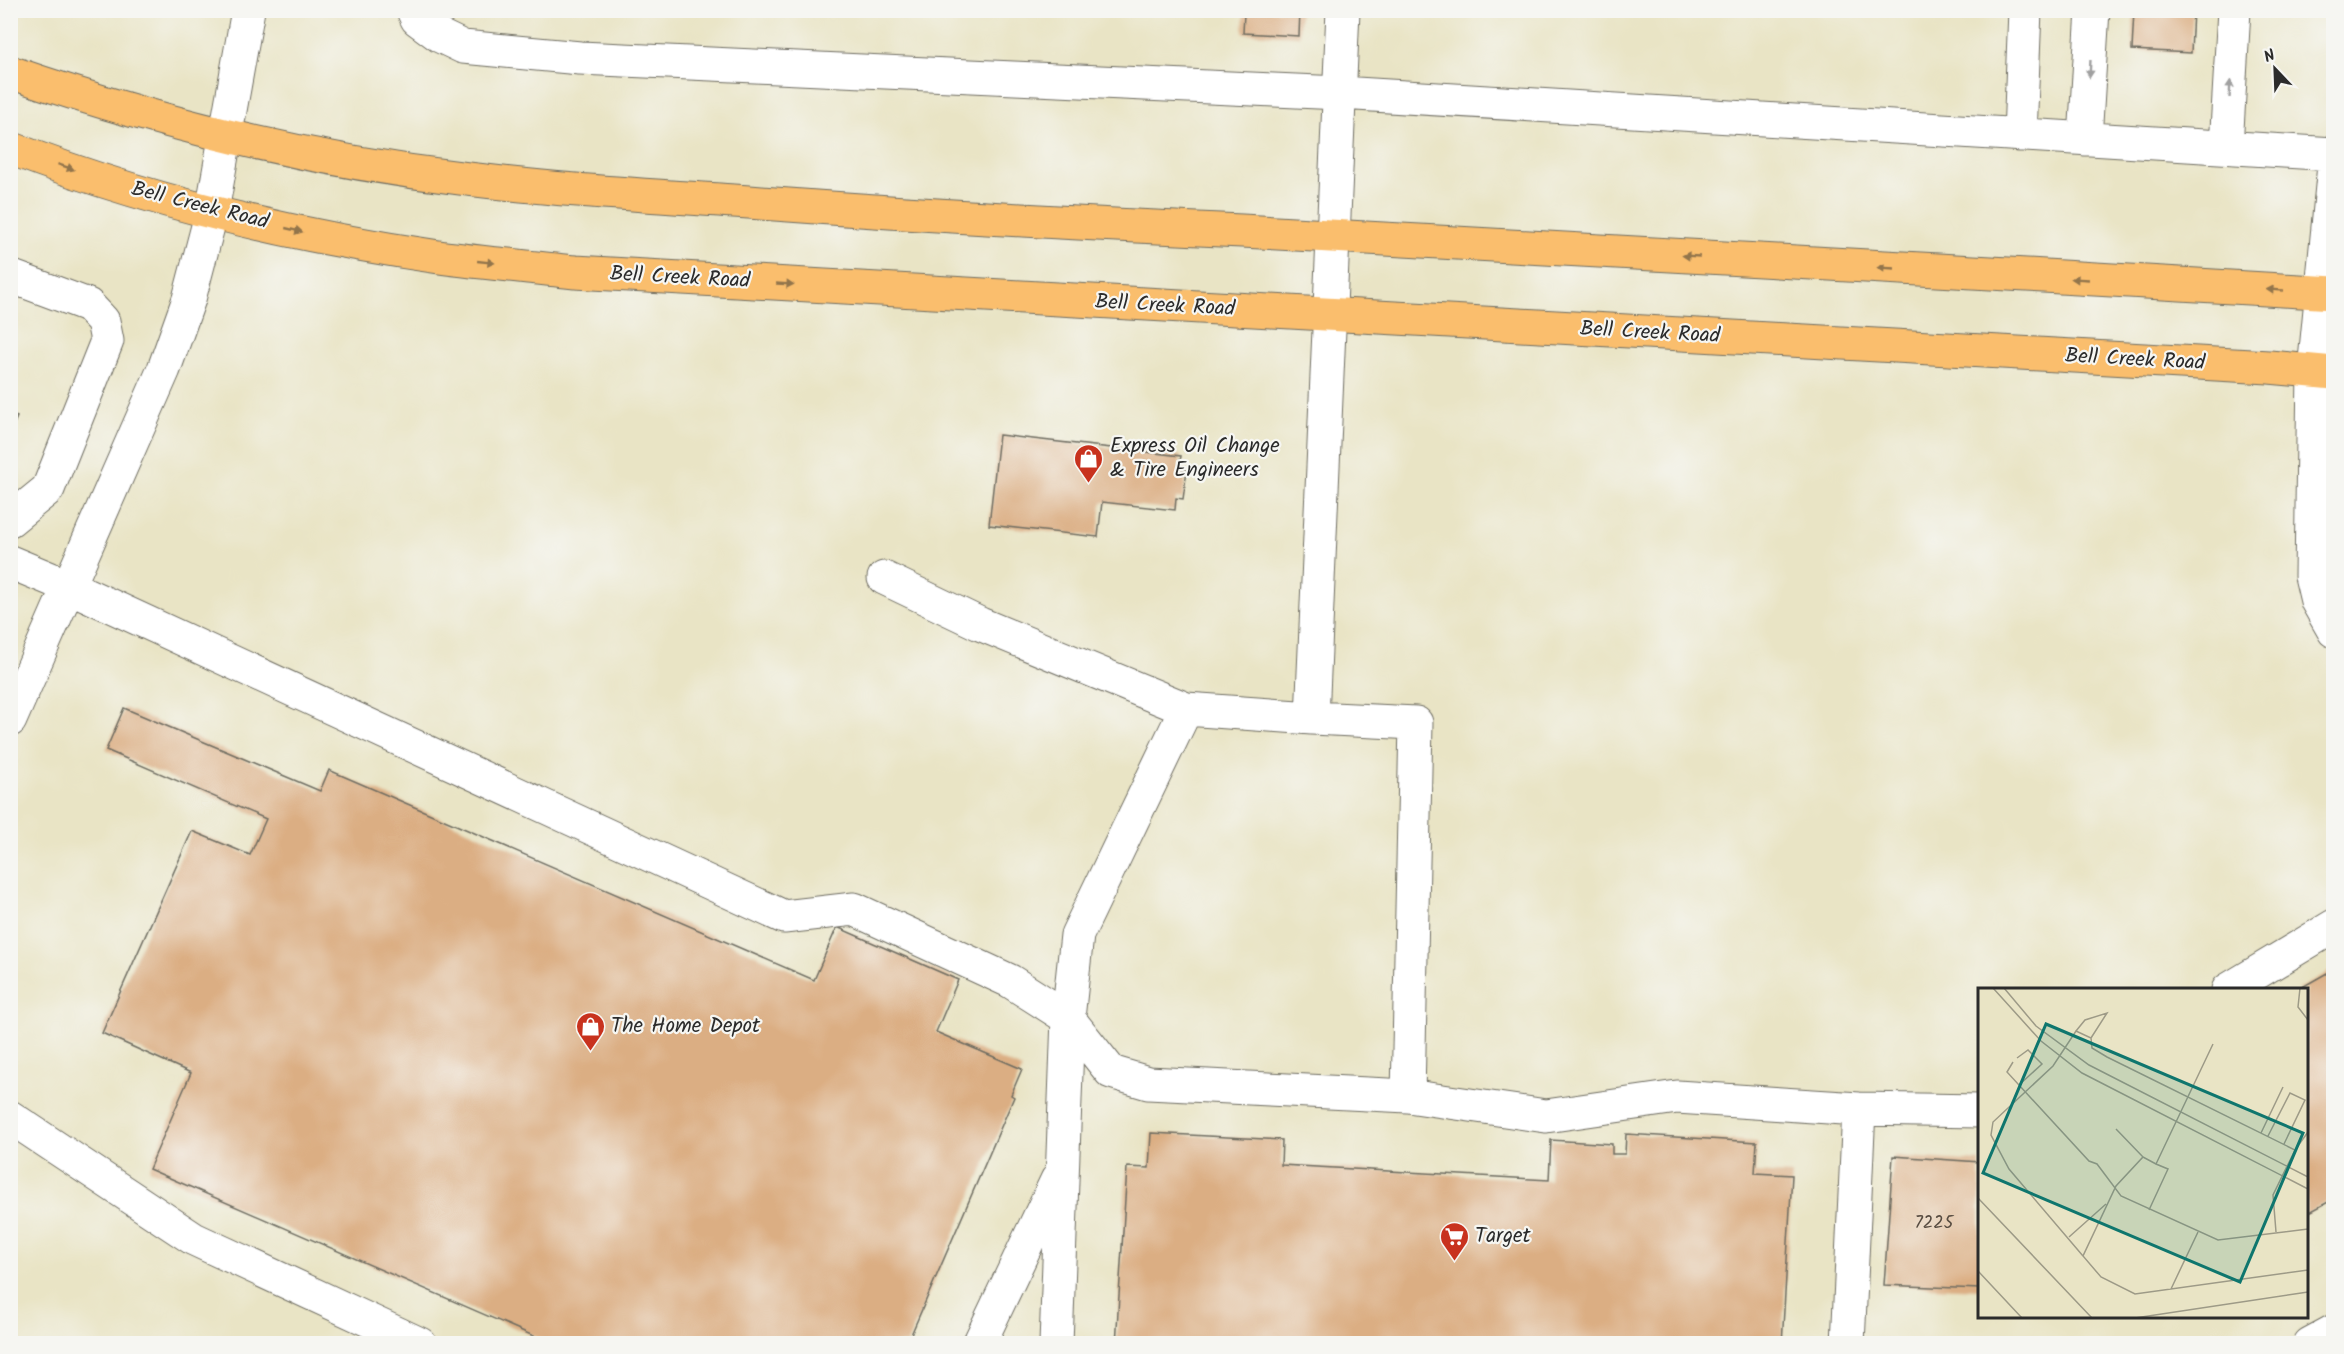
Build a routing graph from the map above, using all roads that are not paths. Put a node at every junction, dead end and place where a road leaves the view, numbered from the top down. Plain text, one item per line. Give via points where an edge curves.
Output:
1 (248, 10) edge
2 (413, 10) edge
3 (1343, 10) edge
4 (2025, 10) edge
5 (2093, 10) edge
6 (2234, 10) edge
7 (10, 72) edge
8 (1340, 93) junction
9 (225, 134) junction
10 (2020, 135) junction
11 (2085, 139) junction
12 (2226, 147) junction
13 (10, 148) edge
14 (2334, 154) edge
15 (2334, 165) edge
16 (212, 211) junction
17 (1334, 236) junction
18 (10, 276) edge
19 (2327, 293) edge
20 (1331, 316) junction
21 (2324, 372) edge
22 (10, 520) edge
23 (10, 562) edge
24 (884, 578) dead end
25 (70, 587) junction
26 (2334, 631) edge
27 (1186, 709) junction
28 (1312, 718) junction
29 (10, 720) edge
30 (2334, 926) edge
31 (2231, 988) edge
32 (1068, 1017) junction
33 (1408, 1096) junction
34 (1859, 1109) junction
35 (1978, 1111) edge
36 (10, 1117) edge
37 (1062, 1170) junction
38 (2334, 1330) edge
39 (420, 1344) edge
40 (979, 1344) edge
41 (1056, 1344) edge
42 (1848, 1344) edge
43 (2310, 1344) edge

1 - 9 lane
2 - 8 lane via 417,19 463,47 568,57
3 - 8 lane
4 - 10 lane
5 -> 11 lane
12 -> 6 lane
7 - 9 main road via 67,92
8 - 10 lane
8 - 17 lane
9 - 16 lane
9 - 17 main road via 321,156 465,179 966,218
10 - 11 lane
11 - 12 lane
12 - 14 lane
13 -> 16 main road, Bell Creek Road via 121,186
15 - 19 lane
16 -> 20 main road, Bell Creek Road via 332,239 440,257 575,272
16 - 25 lane via 189,299 164,369
19 -> 17 main road
17 - 20 lane
18 - 22 lane via 88,305 103,321 106,341 48,489
19 - 21 lane
20 - 21 main road, Bell Creek Road
20 - 28 lane
21 - 26 lane via 2311,576 2317,601
23 - 25 lane
24 - 27 lane via 980,624
25 - 29 lane
25 - 32 lane via 784,917 854,909 1010,981
27 - 28 lane
27 - 32 lane via 1077,935
28 - 33 lane via 1416,723
30 - 31 lane
32 - 33 lane via 1111,1072 1148,1083
32 - 37 lane
33 - 34 lane via 1546,1116 1677,1096
34 - 35 lane
34 - 42 lane
36 - 39 lane via 194,1239
37 - 40 lane
37 - 41 lane
38 - 43 lane

